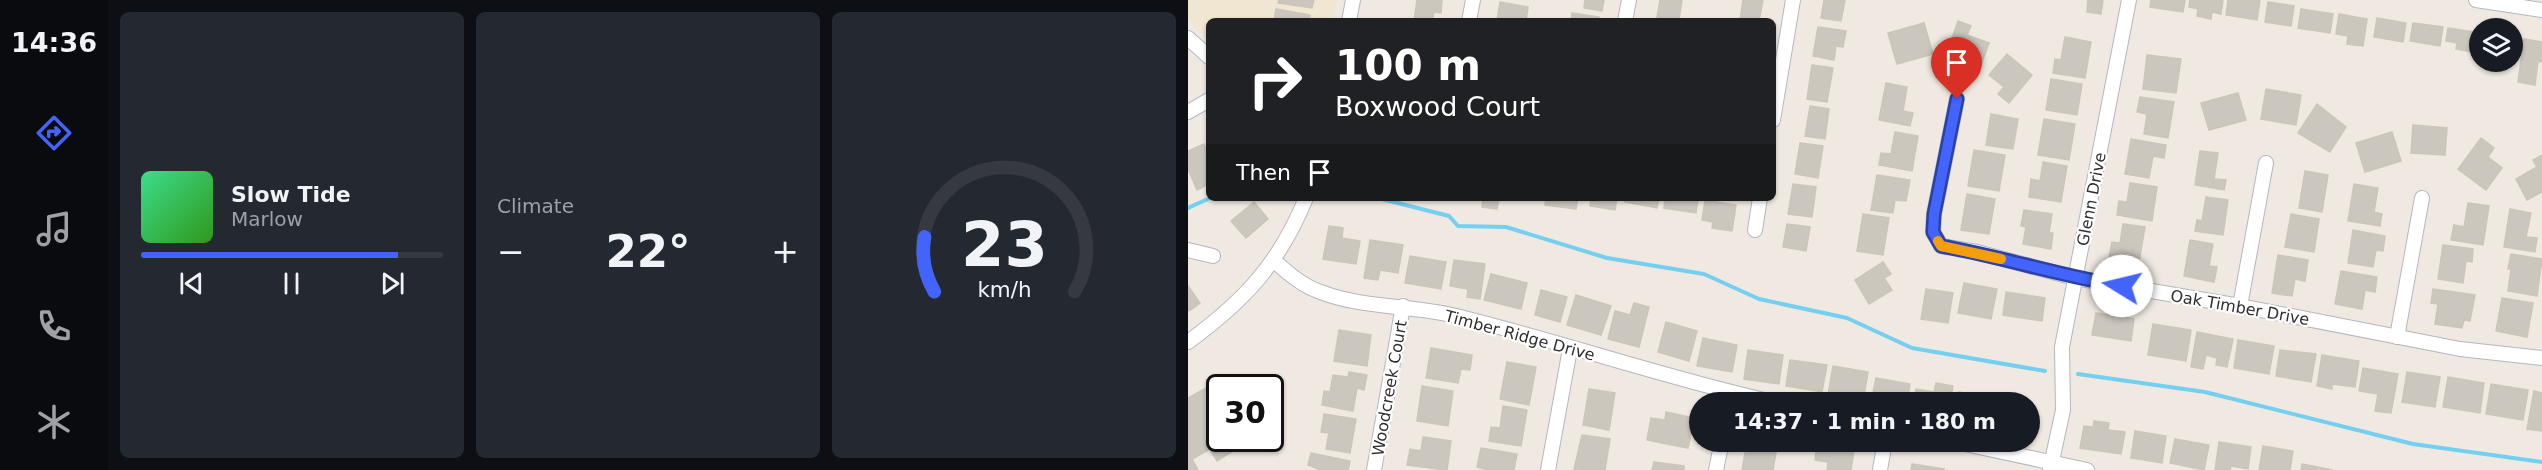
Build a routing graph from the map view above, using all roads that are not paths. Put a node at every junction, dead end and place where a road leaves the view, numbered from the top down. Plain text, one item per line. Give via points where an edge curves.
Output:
1 (1353, 0) edge
2 (1473, 0) edge
3 (1629, 0) edge
4 (1793, 0) edge
5 (2129, 0) edge
6 (2476, 0) edge
7 (2542, 10) edge
8 (1350, 18) edge
9 (1470, 18) edge
10 (1626, 18) edge
11 (1188, 38) edge
12 (1206, 54) edge
13 (1957, 99) dead end
14 (1206, 102) edge
15 (1776, 102) edge
16 (1188, 112) edge
17 (2266, 163) dead end
18 (2422, 198) dead end
19 (1304, 201) edge
20 (1760, 201) edge
21 (1755, 230) dead end
22 (1188, 250) edge
23 (1213, 256) dead end
24 (1273, 260) junction
25 (2075, 278) junction
26 (1403, 306) junction
27 (2240, 306) junction
28 (2397, 337) junction
29 (1188, 342) edge
30 (1570, 349) junction
31 (2542, 358) edge
32 (1713, 392) edge
33 (1720, 452) edge
34 (1883, 452) edge
35 (1995, 452) edge
36 (2051, 466) edge
37 (1374, 470) edge
38 (1548, 470) edge
39 (1716, 470) edge
40 (1880, 470) edge
41 (2087, 470) edge

1 - 8 street
2 - 9 street
3 - 10 street
4 - 15 street
5 - 25 street, Glenn Drive
6 - 7 street
11 - 12 street
13 - 25 street, Oak Timber Drive via 1934,214 1933,232 1941,246
14 - 16 street
17 - 27 street
18 - 28 street
19 - 24 street
20 - 21 street
22 - 23 street
24 - 26 street, Timber Ridge Drive via 1317,291 1367,303
24 - 29 street via 1227,313
25 - 27 street, Oak Timber Drive
25 - 36 street, Glenn Drive via 2062,347 2063,410
26 - 30 street, Timber Ridge Drive via 1451,315
26 - 37 street, Woodcreek Court
27 - 28 street, Oak Timber Drive
28 - 31 street, Oak Timber Drive
30 - 32 street, Timber Ridge Drive
30 - 38 street
33 - 39 street
34 - 40 street
35 - 36 street
36 - 41 street

